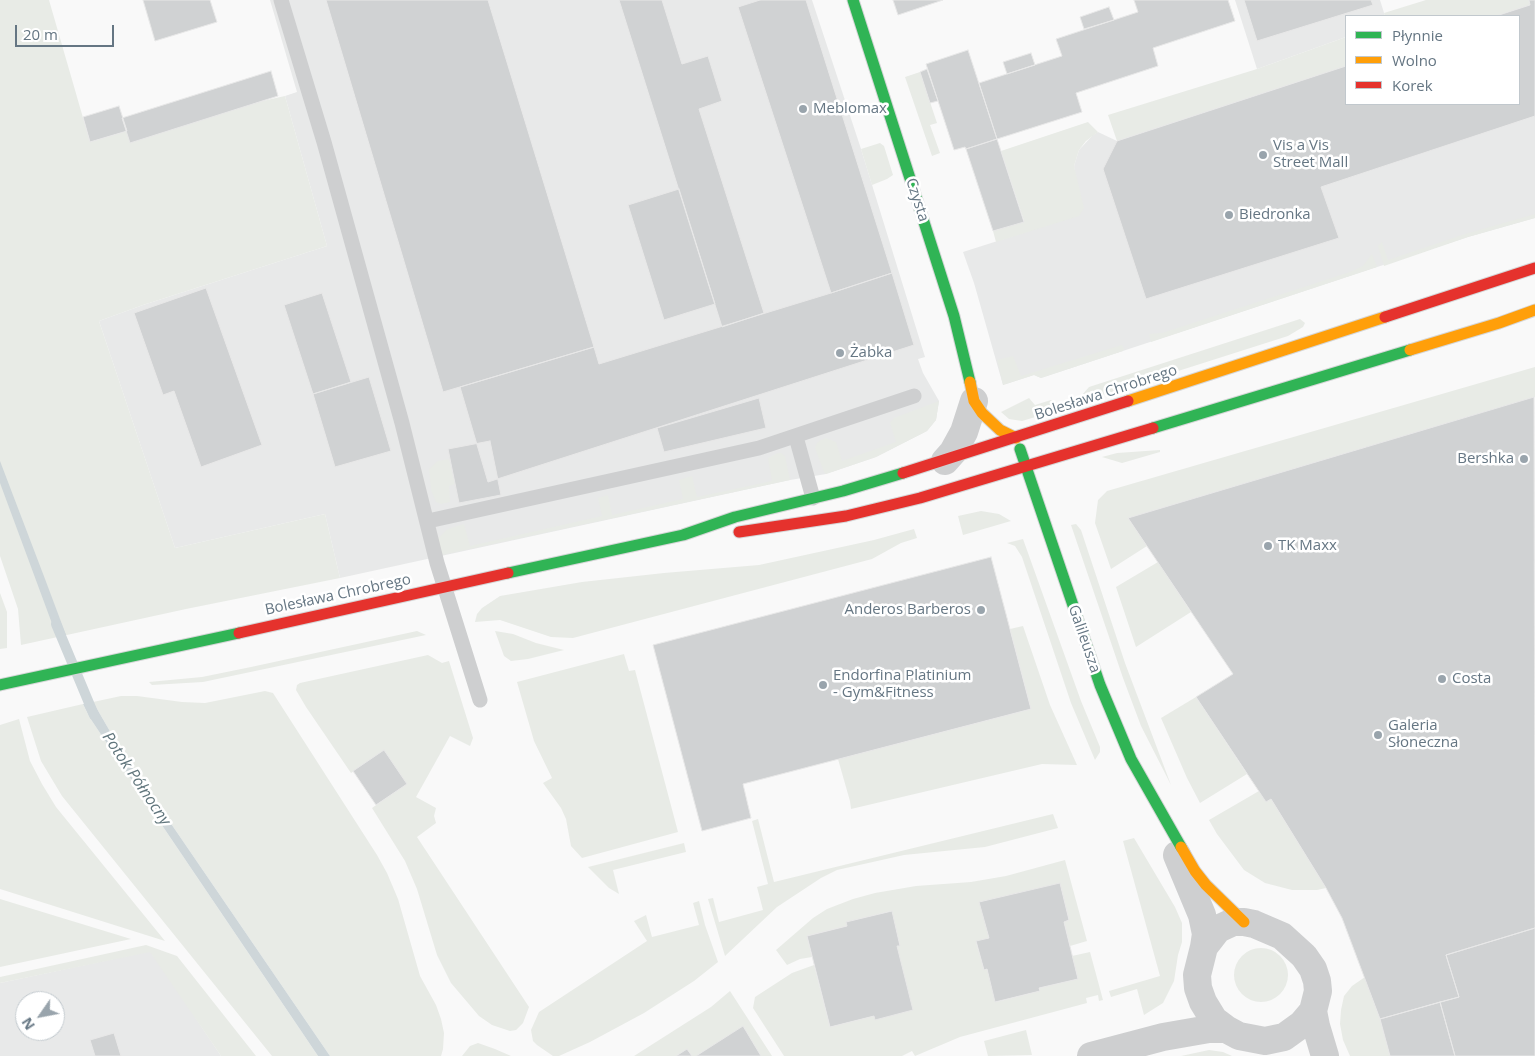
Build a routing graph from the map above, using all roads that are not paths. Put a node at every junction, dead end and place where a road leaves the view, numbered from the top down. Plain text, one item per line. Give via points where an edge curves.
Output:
1 (281, 0) edge
2 (853, 0) edge
3 (1535, 268) edge
4 (1535, 310) edge
5 (914, 396) dead end
6 (974, 401) junction
7 (796, 437) junction
8 (1016, 438) junction
9 (945, 461) junction
10 (1027, 466) junction
11 (813, 498) junction
12 (428, 521) junction
13 (683, 535) junction
14 (445, 586) junction
15 (0, 685) edge
16 (480, 700) dead end
17 (1171, 832) junction
18 (1244, 922) junction
19 (1204, 948) junction
20 (1198, 988) junction
21 (1313, 1011) junction
22 (1226, 1029) junction
23 (1163, 1037) junction
24 (1282, 1048) edge
25 (1091, 1056) edge
26 (1324, 1056) edge

1 - 12 lane via 324,142
2 - 6 street, Czysta via 954,316
3 - 8 street, Bolesława Chrobrego
4 - 10 street, Bolesława Chrobrego
5 - 7 lane
6 - 8 street, Czysta via 991,423
6 - 9 street via 962,438
7 - 11 lane
7 - 12 lane
8 - 9 street, Bolesława Chrobrego
8 - 10 street, Galileusza
9 - 11 street, Bolesława Chrobrego
10 - 13 street, Bolesława Chrobrego via 846,516 736,532
10 - 17 street, Galileusza via 1100,684 1131,760
11 - 13 street, Bolesława Chrobrego
12 - 14 lane
13 - 14 street, Bolesława Chrobrego
14 - 15 street, Bolesława Chrobrego
14 - 16 lane
17 - 18 street, Galileusza via 1206,885
17 - 19 street, Galileusza via 1178,858 1202,915 1206,934
18 - 19 street via 1233,922 1218,929
18 - 21 street via 1282,936 1304,956 1317,981 1317,1000
19 - 20 street via 1197,974
20 - 22 street via 1214,1020
20 - 23 street via 1185,1016
21 - 24 street
21 - 26 street
22 - 23 street
22 - 24 street
23 - 25 street

